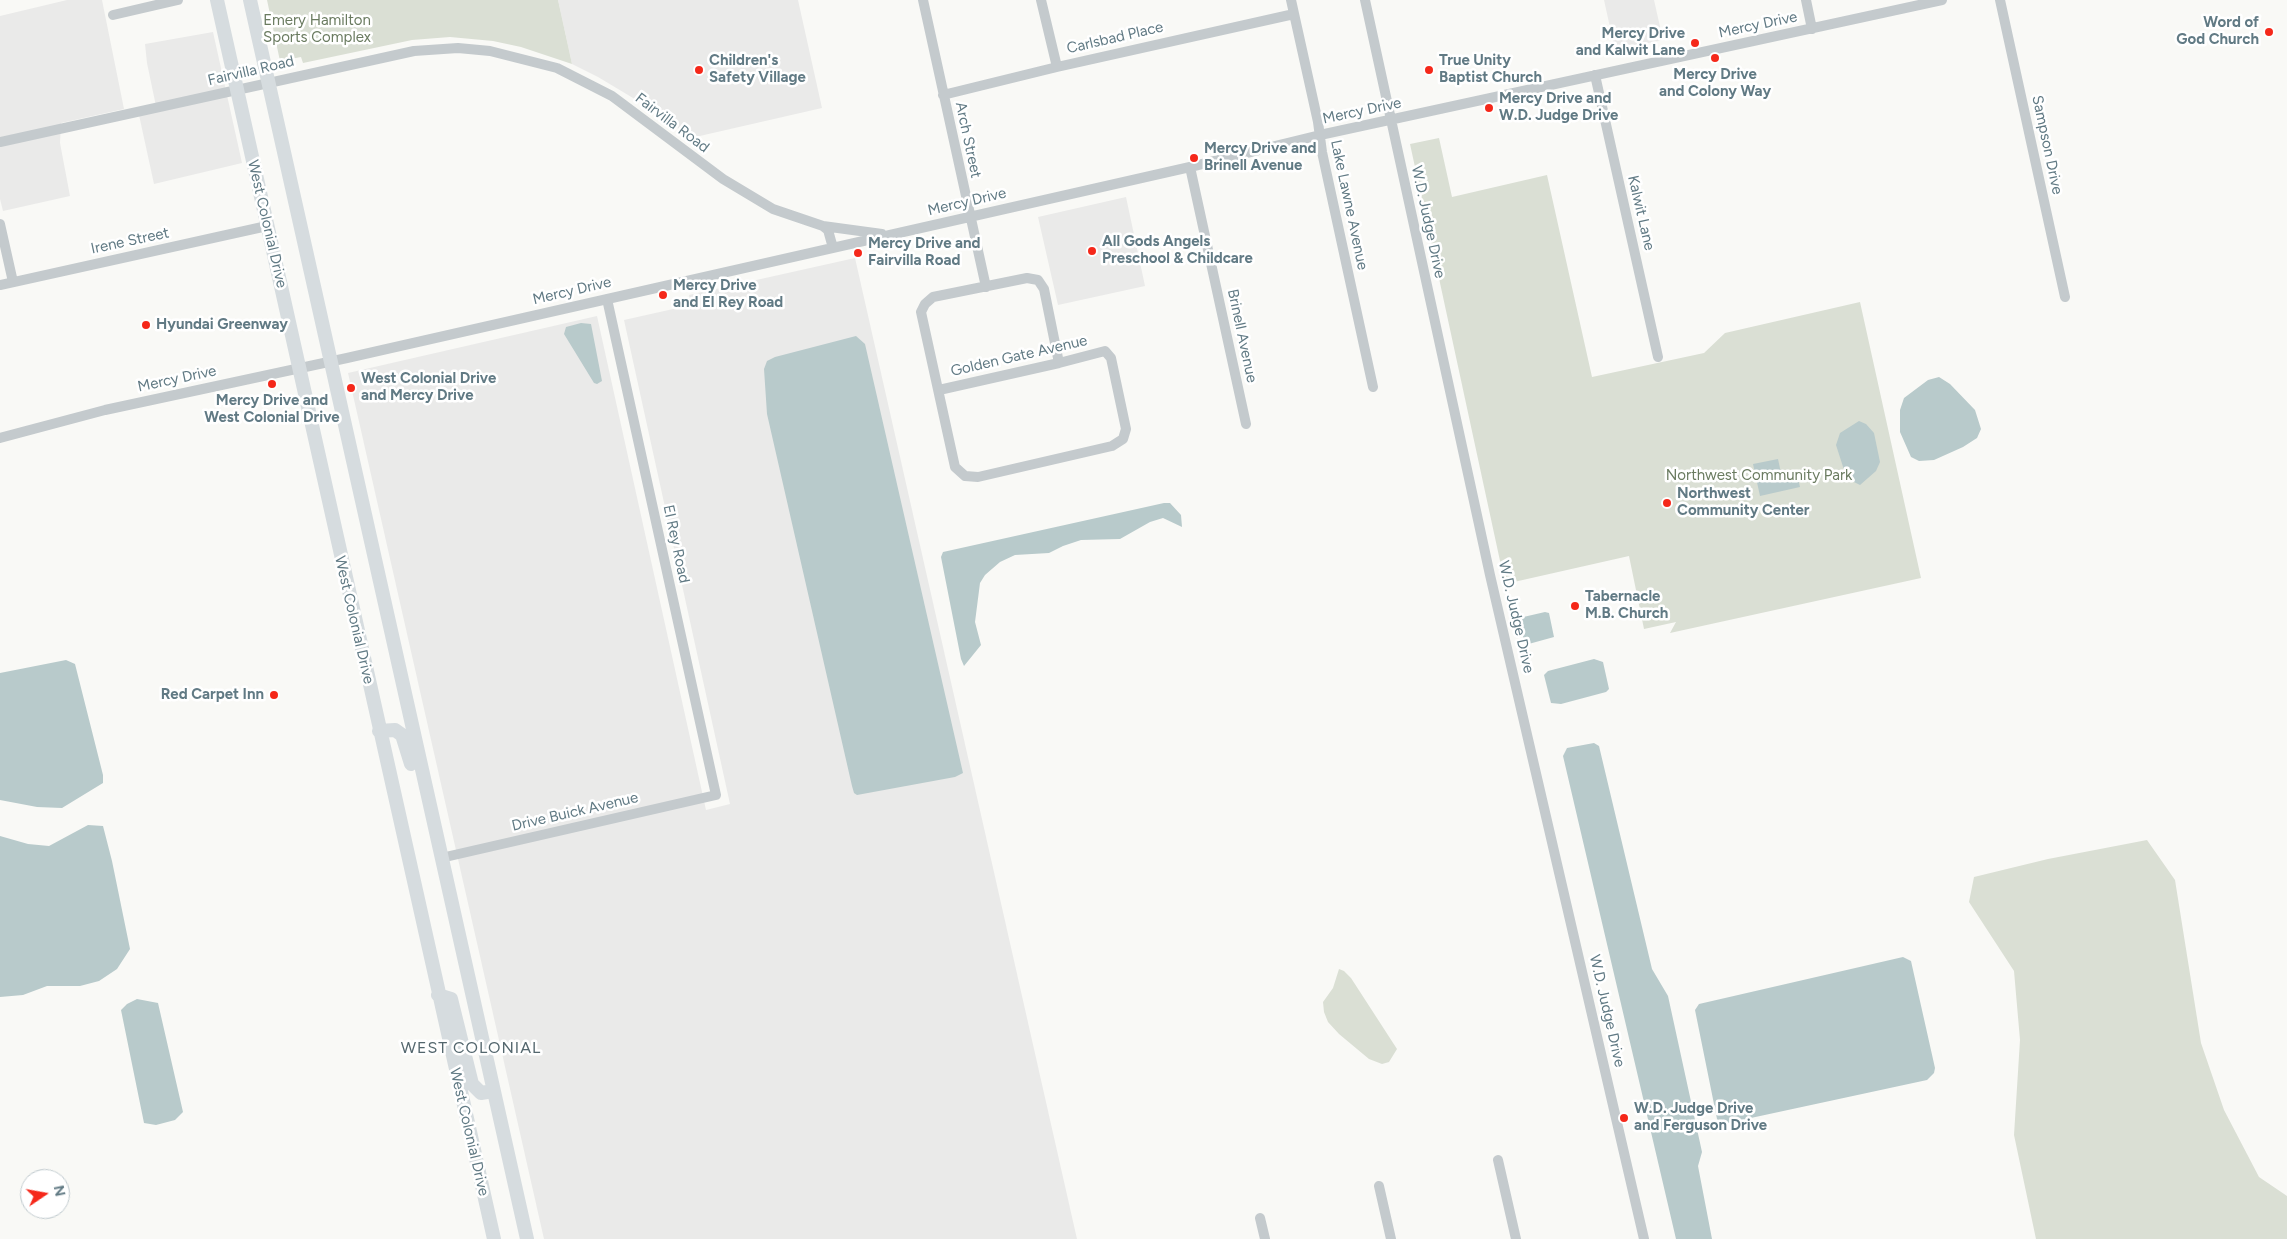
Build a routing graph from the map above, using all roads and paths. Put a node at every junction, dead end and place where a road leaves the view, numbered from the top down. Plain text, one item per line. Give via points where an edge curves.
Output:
1 (178, 0) edge
2 (217, 0) edge
3 (250, 0) edge
4 (923, 0) edge
5 (1042, 0) edge
6 (1291, 0) edge
7 (1365, 0) edge
8 (1806, 0) edge
9 (1942, 0) edge
10 (2000, 0) edge
11 (1294, 14) junction
12 (114, 16) dead end
13 (1812, 29) junction
14 (1057, 67) junction
15 (1595, 75) junction
16 (269, 82) junction
17 (237, 90) junction
18 (943, 95) junction
19 (1391, 120) junction
20 (1320, 136) junction
21 (0, 142) edge
22 (1190, 168) junction
23 (970, 217) junction
24 (0, 224) edge
25 (267, 226) junction
26 (823, 226) junction
27 (888, 235) junction
28 (833, 248) junction
29 (13, 282) junction
30 (0, 285) edge
31 (986, 286) junction
32 (2065, 297) dead end
33 (606, 299) junction
34 (1658, 357) dead end
35 (331, 361) junction
36 (1059, 363) junction
37 (299, 368) junction
38 (1373, 387) dead end
39 (939, 390) junction
40 (1246, 424) dead end
41 (0, 438) edge
42 (379, 730) junction
43 (716, 795) joint
44 (436, 831) junction
45 (442, 858) junction
46 (438, 995) junction
47 (494, 1091) junction
48 (1498, 1160) dead end
49 (1379, 1186) dead end
50 (1260, 1218) dead end
51 (494, 1239) edge
52 (527, 1239) edge
53 (1265, 1239) edge
54 (1391, 1239) edge
55 (1516, 1239) edge
56 (1644, 1239) edge

1 - 12 street
2 - 17 highway, West Colonial Drive
3 - 16 highway
4 - 18 street, Arch Street
5 - 14 street
6 - 11 street, Lake Lawne Avenue
7 - 19 street, W.D. Judge Drive
8 - 13 street
9 - 13 street, Mercy Drive
10 - 32 street, Sampson Drive
11 - 14 street, Carlsbad Place
11 - 20 street, Lake Lawne Avenue
13 - 15 street, Mercy Drive
14 - 18 street, Carlsbad Place
15 - 19 street, Mercy Drive
15 - 34 street, Kalwit Lane
16 - 17 street, Fairvilla Road
16 - 26 street, Fairvilla Road via 414,51 458,48 520,57 557,68 612,96 723,179 773,209
16 - 35 highway
17 - 21 street, Fairvilla Road
17 - 25 highway, West Colonial Drive
18 - 23 street, Arch Street
19 - 20 street, Mercy Drive
19 - 56 street, W.D. Judge Drive via 1490,575
20 - 22 street, Mercy Drive
20 - 38 street, Lake Lawne Avenue
22 - 23 street, Mercy Drive
22 - 40 street, Brinell Avenue
23 - 27 street, Mercy Drive
23 - 31 street, Arch Street
24 - 29 street
25 - 29 street, Irene Street
25 - 37 highway, West Colonial Drive
26 - 27 street, Fairvilla Road
26 - 28 street via 828,230
27 - 28 street, Mercy Drive
28 - 33 street, Mercy Drive
29 - 30 street, Irene Street
31 - 36 street via 1027,278 1038,280 1044,289
31 - 39 street via 933,297 920,312
33 - 35 street, Mercy Drive
33 - 43 street, El Rey Road
35 - 37 street, Mercy Drive
35 - 44 highway
36 - 39 street, Golden Gate Avenue
36 - 39 street, Golden Gate Avenue via 1105,351 1111,358 1126,428 1123,439 1112,446 978,477 965,476 955,467
37 - 41 street, Mercy Drive via 105,410
37 - 42 highway, West Colonial Drive
42 - 44 highway via 395,730 402,735 424,820
42 - 46 highway, West Colonial Drive
43 - 45 street, Drive Buick Avenue
44 - 45 highway
45 - 47 highway
46 - 47 highway via 450,999 472,1084 481,1093
46 - 51 highway, West Colonial Drive
47 - 52 highway
48 - 55 street
49 - 54 street
50 - 53 street

